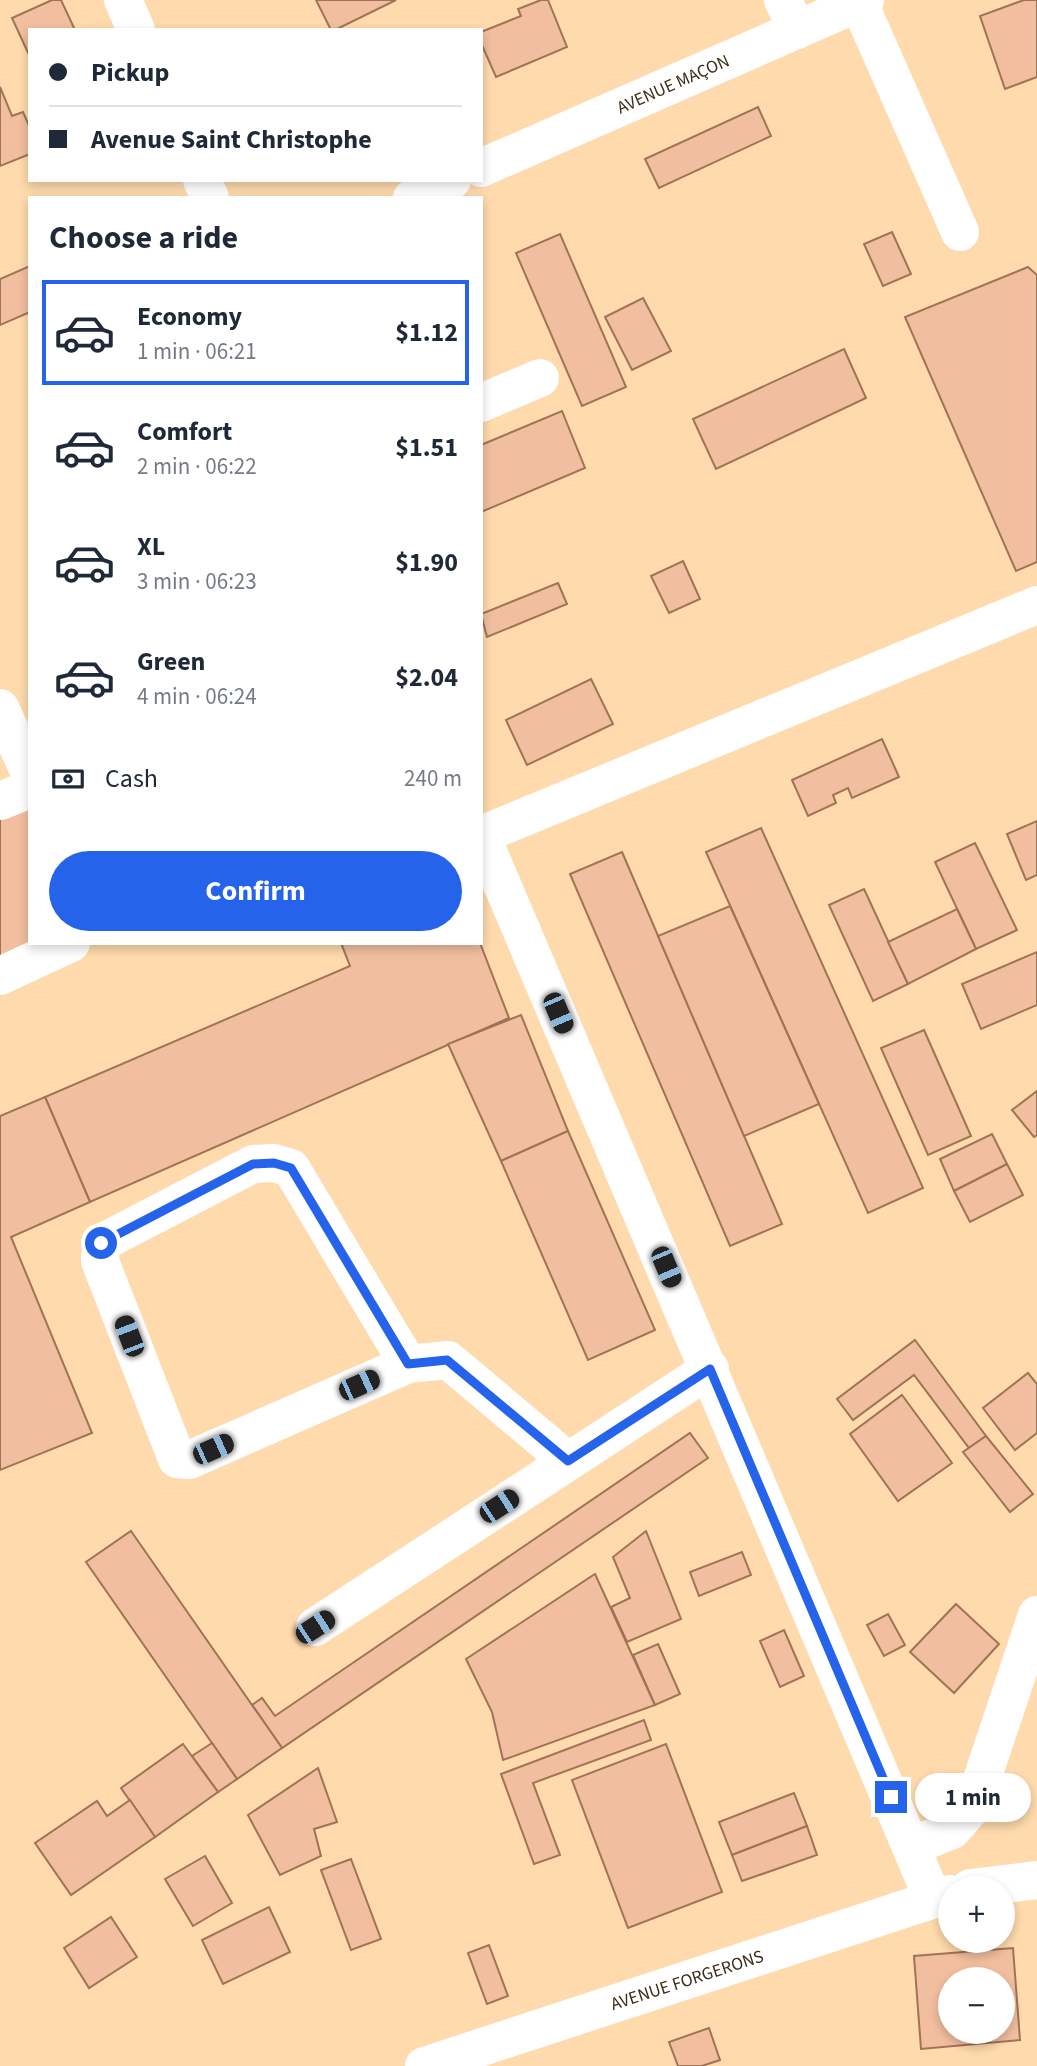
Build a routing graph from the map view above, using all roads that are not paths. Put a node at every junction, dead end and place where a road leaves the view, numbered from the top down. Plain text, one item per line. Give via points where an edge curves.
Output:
1 (122, 0) edge
2 (862, 1) edge
3 (790, 15) edge
4 (135, 28) edge
5 (483, 167) edge
6 (448, 182) edge
7 (416, 196) edge
8 (960, 232) dead end
9 (540, 378) dead end
10 (483, 402) edge
11 (1037, 605) edge
12 (0, 708) edge
13 (28, 769) edge
14 (28, 790) edge
15 (0, 801) edge
16 (483, 834) edge
17 (483, 840) edge
18 (67, 945) edge
19 (0, 976) edge
20 (408, 1364) junction
21 (710, 1369) junction
22 (568, 1461) junction
23 (1037, 1615) edge
24 (315, 1627) dead end
25 (912, 1846) junction
26 (1037, 1880) edge
27 (1015, 1883) edge
28 (938, 1890) edge
29 (938, 1898) edge
30 (424, 2066) edge

1 - 4 street
2 - 3 street, AVENUE MAÇON
2 - 8 street
3 - 5 street, AVENUE MAÇON
6 - 7 street
9 - 10 street
11 - 16 street
12 - 13 street
14 - 15 street
17 - 21 street
18 - 19 street
20 - 20 street via 189,1460 177,1460 100,1261 101,1243 253,1164 291,1168
20 - 22 street via 447,1360
21 - 22 street
21 - 25 street
22 - 24 street
23 - 25 street via 973,1806 952,1830
25 - 28 street
26 - 27 street
29 - 30 street, AVENUE FORGERONS

